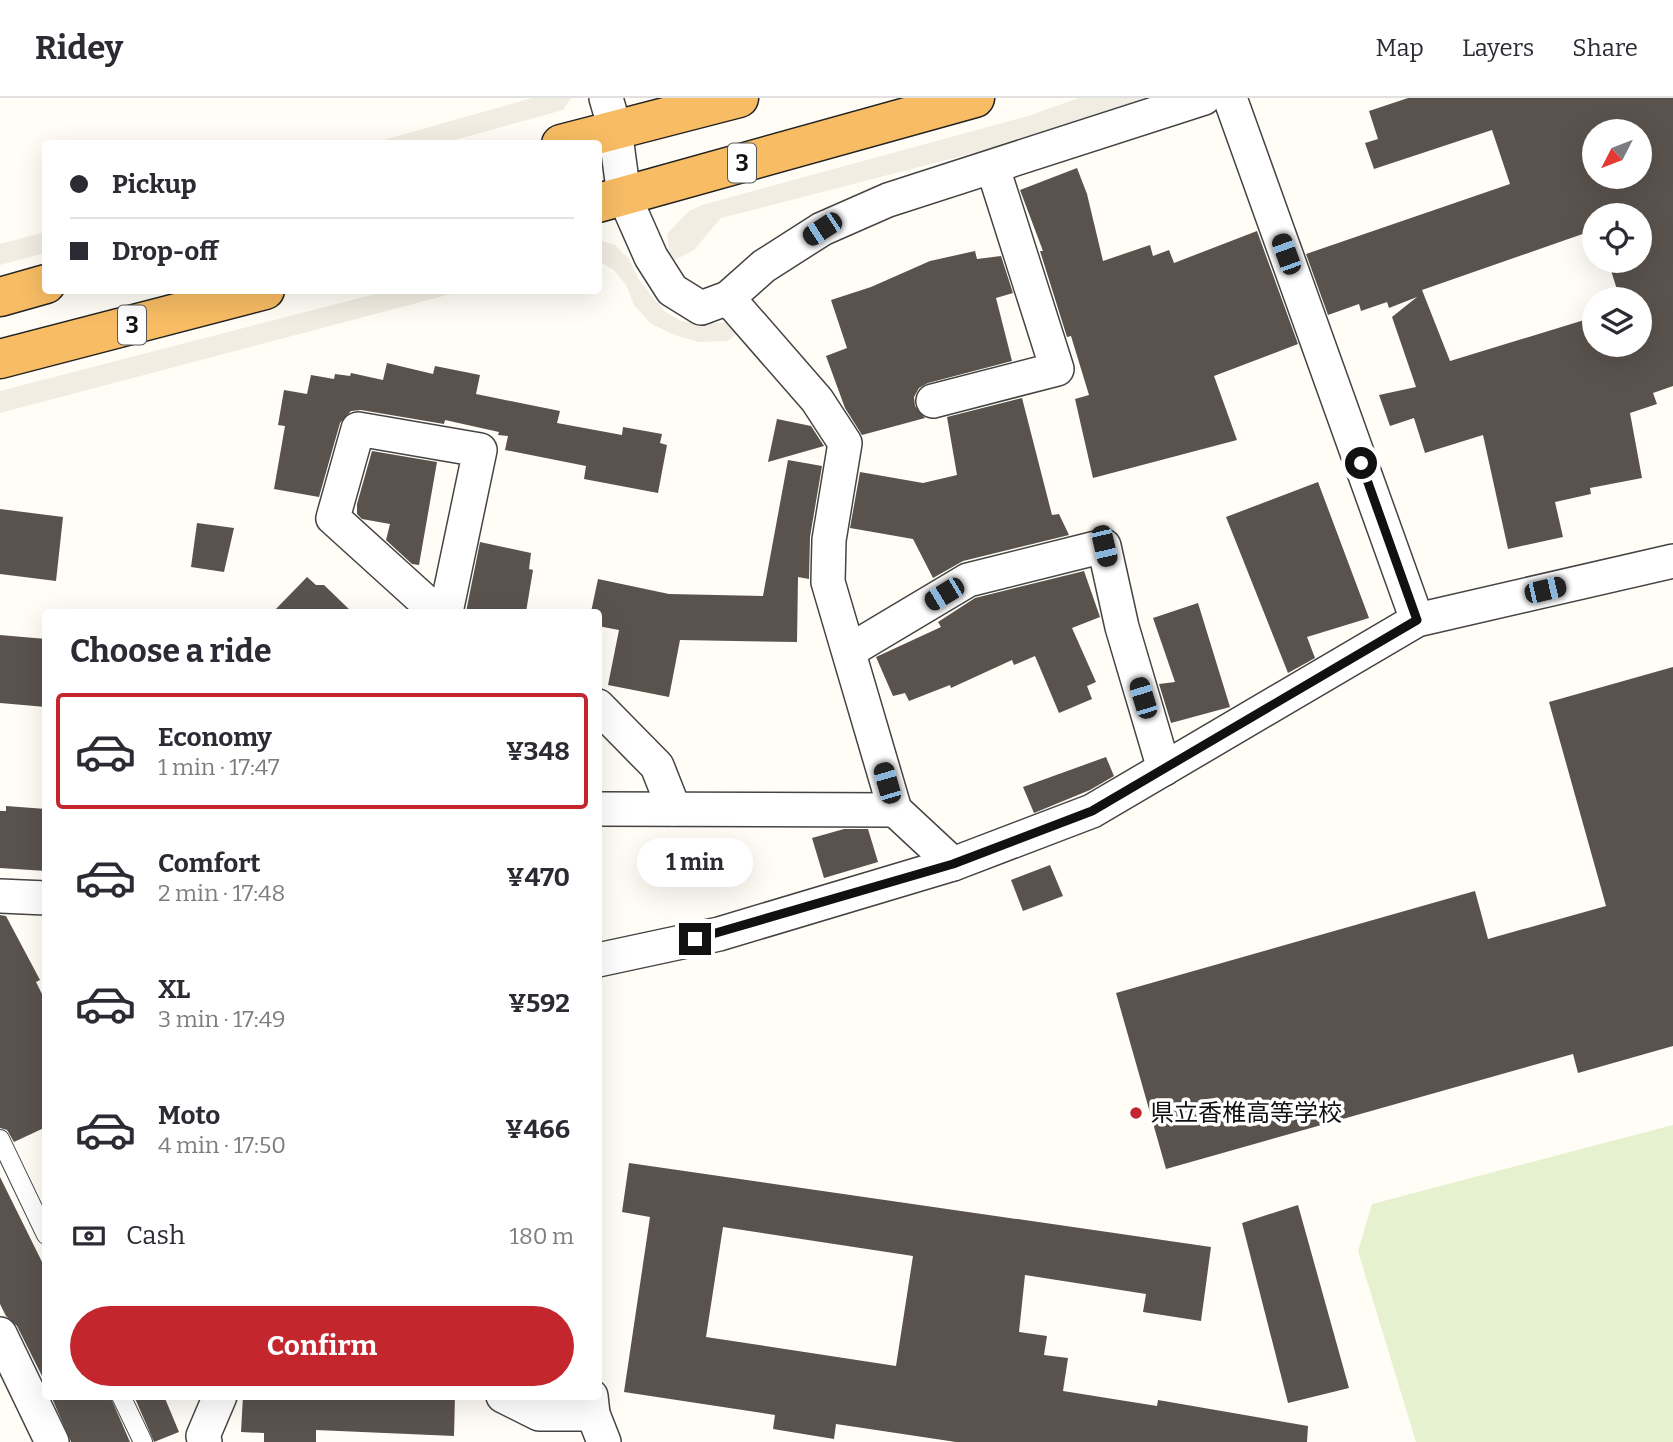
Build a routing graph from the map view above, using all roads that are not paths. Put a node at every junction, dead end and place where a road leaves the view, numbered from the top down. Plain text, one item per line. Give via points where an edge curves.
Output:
1 (739, 98) edge
2 (975, 98) edge
3 (1204, 98) edge
4 (1230, 98) edge
5 (610, 114) edge
6 (568, 140) edge
7 (993, 168) junction
8 (611, 199) edge
9 (42, 285) edge
10 (250, 294) edge
11 (0, 296) edge
12 (727, 298) junction
13 (0, 359) edge
14 (933, 401) dead end
15 (1673, 561) edge
16 (438, 609) edge
17 (446, 609) edge
18 (1417, 620) junction
19 (849, 651) junction
20 (602, 710) edge
21 (1164, 769) junction
22 (602, 808) edge
23 (674, 809) junction
24 (895, 810) junction
25 (953, 864) junction
26 (0, 896) edge
27 (42, 898) edge
28 (602, 959) edge
29 (0, 1139) edge
30 (42, 1228) edge
31 (0, 1334) edge
32 (123, 1400) edge
33 (218, 1400) edge
34 (511, 1400) edge
35 (596, 1417) edge
36 (52, 1442) edge
37 (143, 1442) edge
38 (205, 1442) edge

1 - 5 highway
2 - 8 highway, 3
3 - 7 street
4 - 18 street
5 - 6 highway
5 - 8 street
7 - 12 street via 888,200 822,229 764,266
7 - 14 street via 1057,369
8 - 12 street via 672,289 701,308
9 - 11 highway
10 - 13 highway, 3
12 - 19 street via 817,400 845,443 828,582
15 - 18 street
16 - 17 street via 332,519 358,429 480,450
18 - 21 street
19 - 21 street via 968,580 1104,546 1122,627
19 - 24 street
20 - 23 street via 657,766
21 - 25 street via 1092,811
22 - 23 street
23 - 24 street
24 - 25 street
25 - 28 street via 719,934
26 - 27 street
29 - 30 lane
31 - 36 street
32 - 37 lane
33 - 38 street via 203,1436
34 - 35 street via 539,1414

